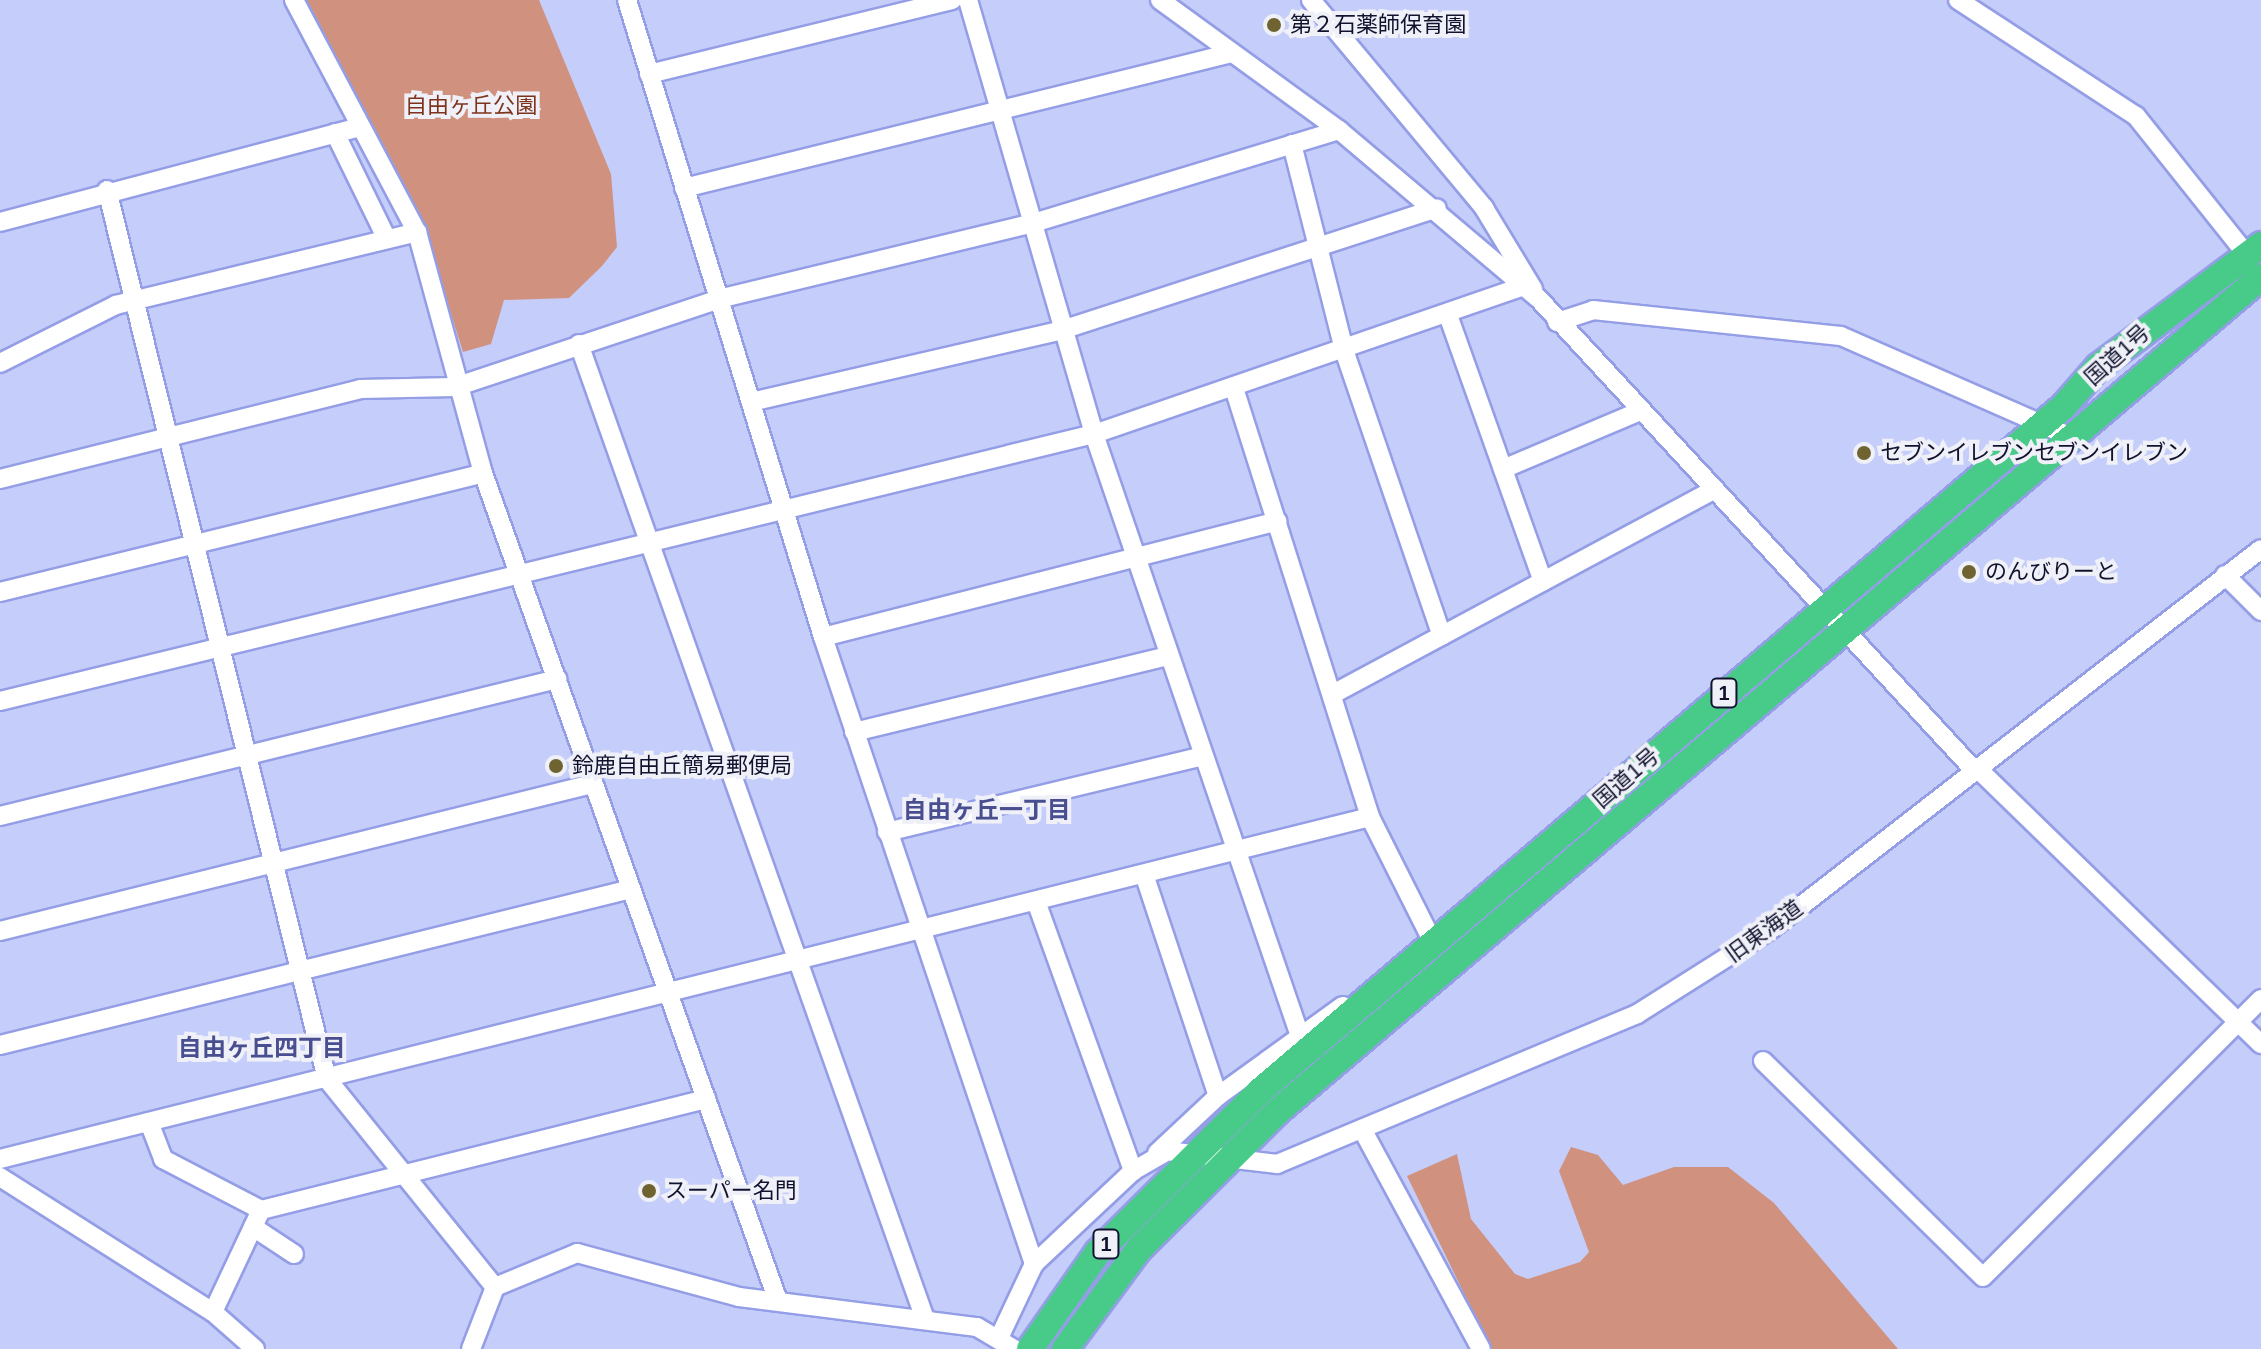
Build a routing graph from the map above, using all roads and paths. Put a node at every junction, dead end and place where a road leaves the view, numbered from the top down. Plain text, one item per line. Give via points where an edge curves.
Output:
1 (294, 0) edge
2 (627, 0) edge
3 (952, 0) edge
4 (968, 0) edge
5 (1160, 0) edge
6 (1311, 0) edge
7 (1958, 0) edge
8 (1232, 53) junction
9 (649, 74) junction
10 (999, 111) junction
11 (356, 128) junction
12 (1339, 130) junction
13 (335, 133) junction
14 (1292, 144) junction
15 (684, 188) junction
16 (107, 190) junction
17 (1437, 208) junction
18 (0, 222) edge
19 (1030, 224) junction
20 (417, 232) junction
21 (387, 239) junction
22 (1318, 248) junction
23 (2254, 250) edge
24 (2261, 277) edge
25 (1531, 292) junction
26 (719, 299) junction
27 (135, 300) junction
28 (1448, 315) junction
29 (1557, 322) junction
30 (1062, 330) junction
31 (579, 344) junction
32 (1344, 350) junction
33 (0, 363) edge
34 (455, 387) junction
35 (1234, 388) junction
36 (751, 402) junction
37 (1640, 411) junction
38 (2041, 424) junction
39 (1094, 434) junction
40 (2066, 435) junction
41 (168, 437) junction
42 (1503, 469) junction
43 (483, 473) junction
44 (0, 479) edge
45 (1712, 491) junction
46 (784, 509) junction
47 (1277, 521) junction
48 (649, 544) junction
49 (194, 546) junction
50 (2261, 549) edge
51 (1134, 555) junction
52 (520, 575) junction
53 (2225, 575) junction
54 (1543, 582) junction
55 (0, 592) edge
56 (1823, 607) junction
57 (2261, 611) edge
58 (1846, 629) junction
59 (1442, 636) junction
60 (823, 637) junction
61 (218, 648) junction
62 (1169, 656) junction
63 (557, 679) junction
64 (1333, 694) junction
65 (0, 701) edge
66 (854, 732) junction
67 (247, 756) junction
68 (1203, 756) junction
69 (1975, 769) junction
70 (592, 784) junction
71 (0, 816) edge
72 (1370, 817) junction
73 (887, 832) junction
74 (1236, 853) junction
75 (272, 863) junction
76 (1145, 877) junction
77 (631, 889) junction
78 (1037, 904) junction
79 (0, 931) edge
80 (922, 933) junction
81 (1434, 944) junction
82 (797, 964) junction
83 (300, 972) junction
84 (1398, 973) junction
85 (669, 996) junction
86 (2261, 999) edge
87 (2237, 1023) junction
88 (1300, 1036) junction
89 (2261, 1044) edge
90 (0, 1045) edge
91 (1763, 1061) dead end
92 (327, 1079) junction
93 (1218, 1096) junction
94 (706, 1099) junction
95 (149, 1122) junction
96 (1362, 1129) junction
97 (1195, 1151) junction
98 (1153, 1158) junction
99 (0, 1159) edge
100 (1223, 1161) junction
101 (1133, 1171) junction
102 (401, 1173) junction
103 (0, 1177) edge
104 (257, 1219) junction
105 (294, 1254) dead end
106 (1034, 1264) junction
107 (495, 1287) junction
108 (777, 1298) junction
109 (213, 1312) junction
110 (925, 1319) junction
111 (1007, 1343) edge
112 (255, 1349) edge
113 (471, 1349) edge
114 (1030, 1349) edge
115 (1065, 1349) edge
116 (1481, 1349) edge

1 - 11 street
2 - 9 street
3 - 9 street
4 - 10 street
5 - 8 street
6 - 25 street via 1484,208
7 - 23 street via 2136,116
8 - 10 street
8 - 12 street
9 - 15 street
10 - 15 street
10 - 19 street
11 - 13 street
11 - 20 street
12 - 14 street
12 - 17 street
13 - 16 street
13 - 21 street
14 - 19 street
14 - 22 street
15 - 26 street
16 - 18 street
16 - 27 street
17 - 22 street
17 - 25 street
19 - 26 street
19 - 30 street
20 - 21 street
20 - 34 street
21 - 27 street
22 - 30 street
22 - 32 street
23 - 38 highway, 国道1号 / 1 via 2098,367
24 - 40 highway, 国道1号 / 1
25 - 28 street
25 - 29 street
26 - 31 street
26 - 36 street
27 - 33 street
27 - 41 street
28 - 32 street
28 - 42 street
29 - 37 street
29 - 38 street via 1593,310 1841,336
30 - 36 street
30 - 39 street
31 - 34 street
31 - 48 street
32 - 35 street
32 - 59 street
34 - 41 street via 360,389
34 - 43 street
35 - 39 street
35 - 47 street
36 - 46 street
37 - 42 street
37 - 45 street
38 - 40 street
38 - 56 highway, 国道1号 / 1
39 - 46 street
39 - 51 street
40 - 58 highway, 国道1号 / 1
41 - 44 street
41 - 49 street
42 - 54 street
43 - 49 street
43 - 52 street
45 - 54 street
45 - 56 street
46 - 48 street
46 - 60 street
47 - 51 street
47 - 64 street
48 - 52 street
48 - 82 street
49 - 55 street
49 - 61 street
50 - 53 street, 旧東海道
51 - 60 street
51 - 62 street
52 - 61 street
52 - 63 street
53 - 57 street
53 - 69 street, 旧東海道
54 - 59 street
56 - 58 street
56 - 81 highway, 国道1号 / 1
58 - 69 street
58 - 100 highway, 国道1号 / 1
59 - 64 street
60 - 66 street
61 - 65 street
61 - 67 street
62 - 66 street
62 - 68 street
63 - 67 street
63 - 70 street
64 - 72 street
66 - 73 street
67 - 71 street
67 - 75 street
68 - 73 street
68 - 74 street
69 - 87 street
69 - 96 street, 旧東海道 via 1770,930 1637,1014
70 - 75 street
70 - 77 street
72 - 74 street
72 - 81 street
73 - 80 street
74 - 76 street
74 - 88 street
75 - 79 street
75 - 83 street
76 - 78 street
76 - 93 street
77 - 83 street
77 - 85 street
78 - 80 street
78 - 101 street
80 - 82 street
80 - 106 street
81 - 84 highway, 国道1号 / 1
82 - 85 street
82 - 110 street
83 - 90 street
83 - 92 street
84 - 88 street
84 - 97 highway, 国道1号 / 1
85 - 92 street
85 - 94 street
86 - 87 street
87 - 89 street
87 - 91 street via 1983,1277
88 - 93 street
92 - 95 street
92 - 102 street
93 - 98 street
94 - 102 street
94 - 108 street
95 - 99 street
95 - 104 street via 163,1159
96 - 100 street, 旧東海道 via 1277,1164
96 - 116 street
97 - 98 street
97 - 100 street, 旧東海道
97 - 114 highway, 国道1号 / 1 via 1098,1252
98 - 101 street
100 - 115 highway, 国道1号 / 1 via 1139,1249
101 - 106 street
102 - 104 street
102 - 107 street
103 - 109 street
104 - 105 street
104 - 109 street
106 - 111 street
107 - 108 street via 577,1253 739,1297
107 - 113 street
108 - 110 street
109 - 112 street
110 - 111 street

